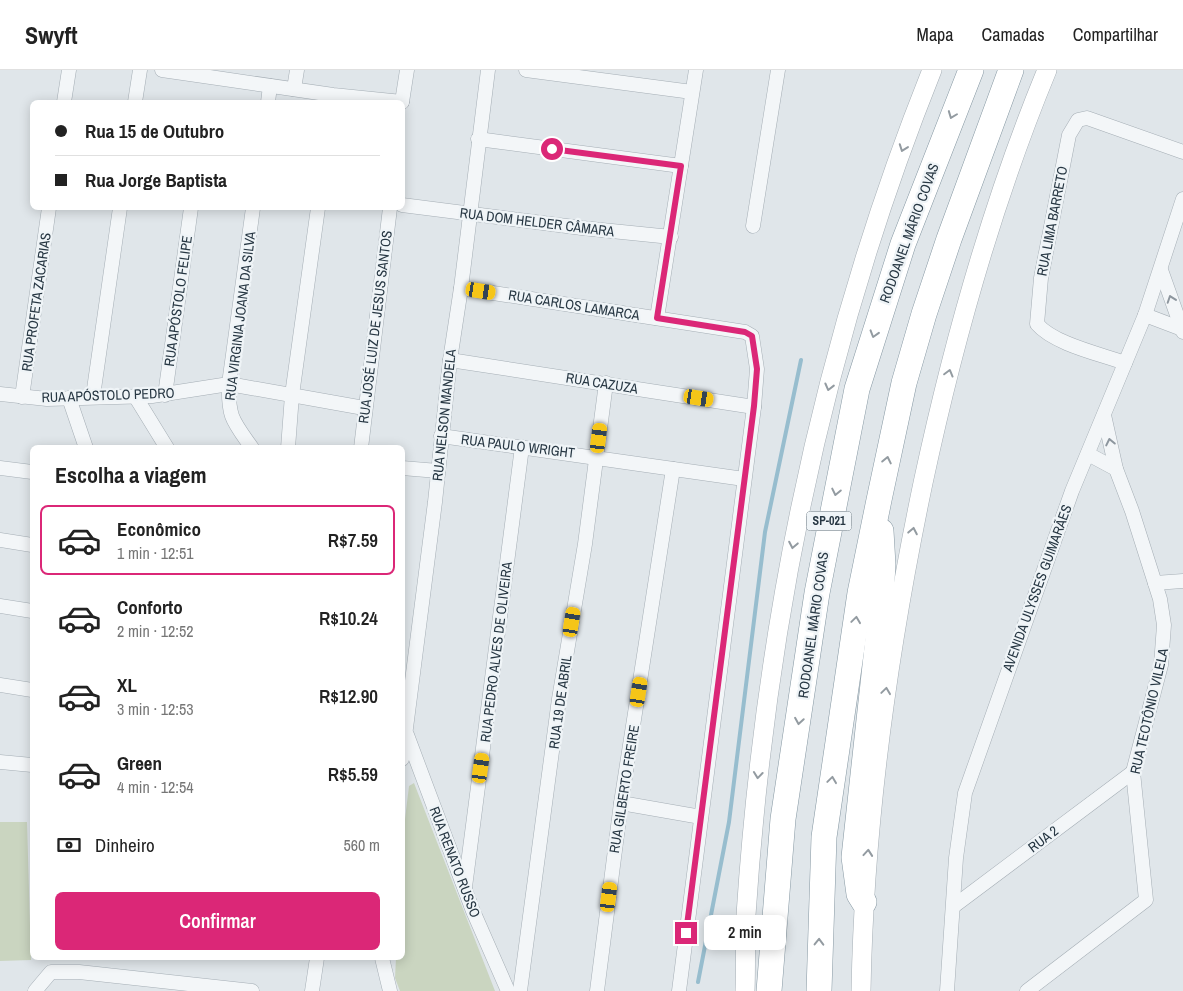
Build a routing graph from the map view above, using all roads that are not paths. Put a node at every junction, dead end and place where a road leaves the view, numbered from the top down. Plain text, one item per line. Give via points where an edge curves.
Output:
1 (68, 70) edge
2 (140, 70) edge
3 (162, 70) edge
4 (297, 70) edge
5 (406, 70) edge
6 (488, 70) edge
7 (526, 70) edge
8 (696, 70) edge
9 (778, 70) edge
10 (932, 70) edge
11 (970, 70) edge
12 (1011, 70) edge
13 (1046, 70) edge
14 (270, 86) junction
15 (294, 89) junction
16 (692, 92) junction
17 (333, 99) edge
18 (64, 100) edge
19 (135, 100) edge
20 (268, 100) edge
21 (356, 100) edge
22 (402, 100) edge
23 (478, 139) junction
24 (1183, 152) edge
25 (681, 166) junction
26 (1183, 198) edge
27 (405, 205) edge
28 (49, 210) edge
29 (120, 210) edge
30 (191, 210) edge
31 (253, 210) edge
32 (318, 210) edge
33 (390, 210) edge
34 (471, 214) junction
35 (753, 226) dead end
36 (671, 237) junction
37 (1161, 270) junction
38 (461, 288) junction
39 (1145, 315) junction
40 (657, 318) junction
41 (1182, 330) edge
42 (450, 360) junction
43 (1125, 363) junction
44 (606, 383) junction
45 (229, 384) junction
46 (0, 394) edge
47 (165, 395) junction
48 (292, 395) junction
49 (93, 396) junction
50 (134, 396) junction
51 (22, 397) junction
52 (69, 398) junction
53 (754, 406) junction
54 (364, 408) junction
55 (1104, 415) junction
56 (440, 436) junction
57 (85, 445) edge
58 (165, 445) edge
59 (250, 445) edge
60 (288, 445) edge
61 (360, 445) edge
62 (522, 447) junction
63 (1088, 454) junction
64 (597, 457) junction
65 (0, 468) edge
66 (405, 468) edge
67 (673, 469) junction
68 (1116, 469) junction
69 (438, 471) junction
70 (30, 472) edge
71 (744, 479) junction
72 (879, 500) junction
73 (0, 540) edge
74 (30, 545) edge
75 (1183, 581) edge
76 (1155, 582) junction
77 (0, 606) edge
78 (30, 611) edge
79 (0, 685) edge
80 (30, 690) edge
81 (406, 732) junction
82 (405, 739) edge
83 (0, 762) edge
84 (30, 765) edge
85 (1133, 772) junction
86 (621, 803) junction
87 (701, 817) junction
88 (466, 887) junction
89 (864, 902) junction
90 (954, 906) junction
91 (318, 960) edge
92 (382, 960) edge
93 (52, 965) edge
94 (861, 990) edge
95 (35, 991) edge
96 (252, 991) edge
97 (312, 991) edge
98 (390, 991) edge
99 (508, 991) edge
100 (520, 991) edge
101 (597, 991) edge
102 (679, 991) edge
103 (744, 991) edge
104 (769, 991) edge
105 (818, 991) edge
106 (947, 991) edge
107 (1027, 991) edge

1 - 18 street
2 - 19 street
3 - 14 street
4 - 15 street
5 - 22 street
6 - 23 street, RUA NELSON MANDELA
7 - 16 street
8 - 16 street
9 - 35 street
10 -> 103 main road via 861,273 829,386 802,500 780,616 763,735 750,858
11 -> 104 highway, RODOANEL MÁRIO COVAS / SP-021 via 903,244 857,389 820,575 783,819
72 -> 12 highway, SP-021 via 904,383 924,314
89 -> 13 main road via 891,655 931,448 984,244
14 - 15 street
14 - 20 street
15 - 17 street
16 - 25 street
17 - 21 street
23 - 25 street
23 - 34 street, RUA NELSON MANDELA
24 - 43 street, RUA LIMA BARRETO via 1086,118 1078,120 1069,135 1037,324 1044,331
25 - 36 street
26 - 37 street, AVENIDA ULYSSES GUIMARÃES
27 - 34 street, RUA DOM HELDER CÂMARA
28 - 51 street, RUA PROFETA ZACARIAS
29 - 49 street
30 - 47 street, RUA APÓSTOLO FELIPE
31 - 45 street, RUA VIRGINIA JOANA DA SILVA
32 - 48 street
33 - 54 street, RUA JOSÉ LUIZ DE JESUS SANTOS
34 - 36 street, RUA DOM HELDER CÂMARA
34 - 38 street, RUA NELSON MANDELA
36 - 40 street
37 - 39 street, AVENIDA ULYSSES GUIMARÃES
41 -> 37 street
38 - 40 street, RUA CARLOS LAMARCA
38 - 42 street, RUA NELSON MANDELA
39 - 41 street
39 - 43 street, AVENIDA ULYSSES GUIMARÃES
40 - 53 street, RUA CARLOS LAMARCA via 745,332 752,336 757,369
42 - 44 street, RUA CAZUZA
42 - 56 street, RUA NELSON MANDELA
43 - 55 street, AVENIDA ULYSSES GUIMARÃES
44 - 53 street, RUA CAZUZA
44 - 64 street, RUA 19 DE ABRIL
45 - 47 street, RUA APÓSTOLO PEDRO
45 - 48 street, RUA APÓSTOLO PEDRO
45 - 59 street, RUA VIRGINIA JOANA DA SILVA via 228,409 234,424
46 - 51 street, RUA APÓSTOLO PEDRO
47 - 50 street, RUA APÓSTOLO PEDRO
48 - 54 street, RUA APÓSTOLO PEDRO
48 - 60 street
49 - 50 street, RUA APÓSTOLO PEDRO
49 - 52 street, RUA APÓSTOLO PEDRO
50 - 58 street
51 - 52 street, RUA APÓSTOLO PEDRO
52 - 57 street
53 - 71 street
54 - 61 street, RUA JOSÉ LUIZ DE JESUS SANTOS
55 - 63 street, AVENIDA ULYSSES GUIMARÃES
68 -> 55 street, RUA TEOTÔNIO VILELA
56 - 62 street, RUA PAULO WRIGHT
56 - 69 street, RUA NELSON MANDELA
62 - 64 street, RUA PAULO WRIGHT
62 - 88 street, RUA PEDRO ALVES DE OLIVEIRA
63 - 68 street
63 - 90 street, AVENIDA ULYSSES GUIMARÃES via 965,793 956,858
64 - 67 street, RUA PAULO WRIGHT
64 - 100 street, RUA 19 DE ABRIL
65 - 70 street
66 - 69 street
67 - 71 street, RUA PAULO WRIGHT
67 - 86 street, RUA GILBERTO FREIRE
68 - 76 street, RUA TEOTÔNIO VILELA
69 - 81 street, RUA NELSON MANDELA
71 - 87 street
72 - 89 highway via 883,565 879,628 854,858 858,894
105 -> 72 highway, SP-021 via 824,837 860,593
73 - 74 street
75 - 76 street
76 - 85 street, RUA TEOTÔNIO VILELA via 1162,608 1165,642
77 - 78 street
79 - 80 street
81 - 82 street, RUA NELSON MANDELA
81 - 88 street, RUA RENATO RUSSO
83 - 84 street
85 - 90 street, RUA 2
85 - 107 street, RUA TEOTÔNIO VILELA via 1146,900
86 - 87 street
86 - 101 street, RUA GILBERTO FREIRE
87 - 102 street
88 - 99 street, RUA RENATO RUSSO
89 - 94 main road
90 - 106 street, AVENIDA ULYSSES GUIMARÃES
91 - 97 street
92 - 98 street
93 - 95 street
93 - 96 street via 79,972

